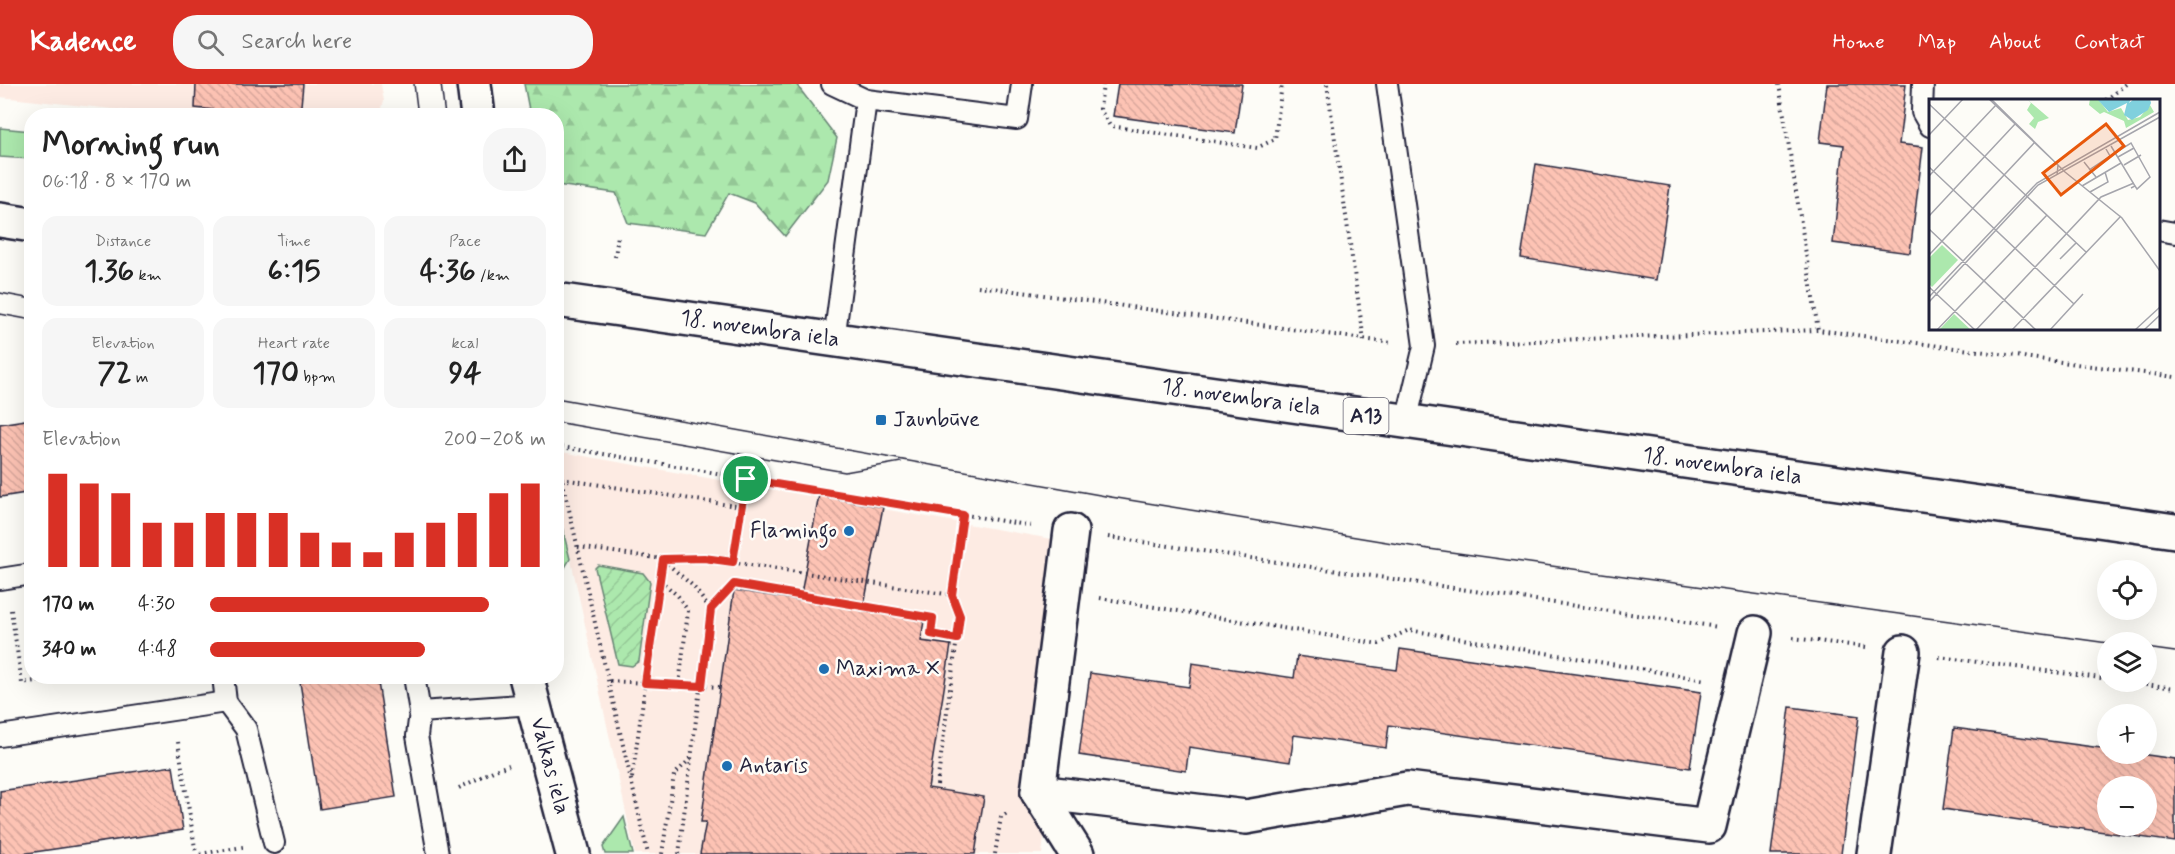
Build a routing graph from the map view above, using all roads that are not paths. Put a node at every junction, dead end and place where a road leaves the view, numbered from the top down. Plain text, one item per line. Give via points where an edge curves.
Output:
1 (474, 84) edge
2 (832, 84) edge
3 (1022, 84) edge
4 (1387, 84) edge
5 (1923, 84) edge
6 (866, 100) junction
7 (477, 108) edge
8 (1929, 124) edge
9 (0, 220) edge
10 (24, 224) edge
11 (2160, 230) edge
12 (2175, 233) edge
13 (564, 301) edge
14 (834, 340) junction
15 (1406, 422) junction
16 (1071, 531) road end
17 (2175, 531) edge
18 (24, 575) edge
19 (3, 578) edge
20 (1755, 633) road end
21 (1904, 652) road end
22 (223, 684) edge
23 (415, 684) edge
24 (530, 690) edge
25 (226, 702) junction
26 (420, 712) junction
27 (0, 736) edge
28 (1038, 792) junction
29 (274, 843) road end
30 (438, 854) edge
31 (573, 854) edge
32 (1077, 854) edge
33 (1874, 854) edge

1 - 7 main road
2 - 6 lane
3 - 6 lane via 1017,119
4 - 15 lane via 1424,346
5 - 8 lane via 1922,112
6 - 14 lane
9 - 10 main road
11 - 12 lane
13 - 14 main road, 18. novembra iela / A13
14 - 15 main road, 18. novembra iela / A13
15 - 17 main road, 18. novembra iela / A13
16 - 28 main road
18 - 19 lane
20 - 28 main road via 1709,826 1407,789 1246,817
21 - 33 main road
22 - 25 lane
23 - 26 lane
24 - 26 lane
24 - 31 main road, Valkas iela
25 - 27 lane
25 - 29 lane via 246,729
26 - 30 lane via 417,736
28 - 32 main road

